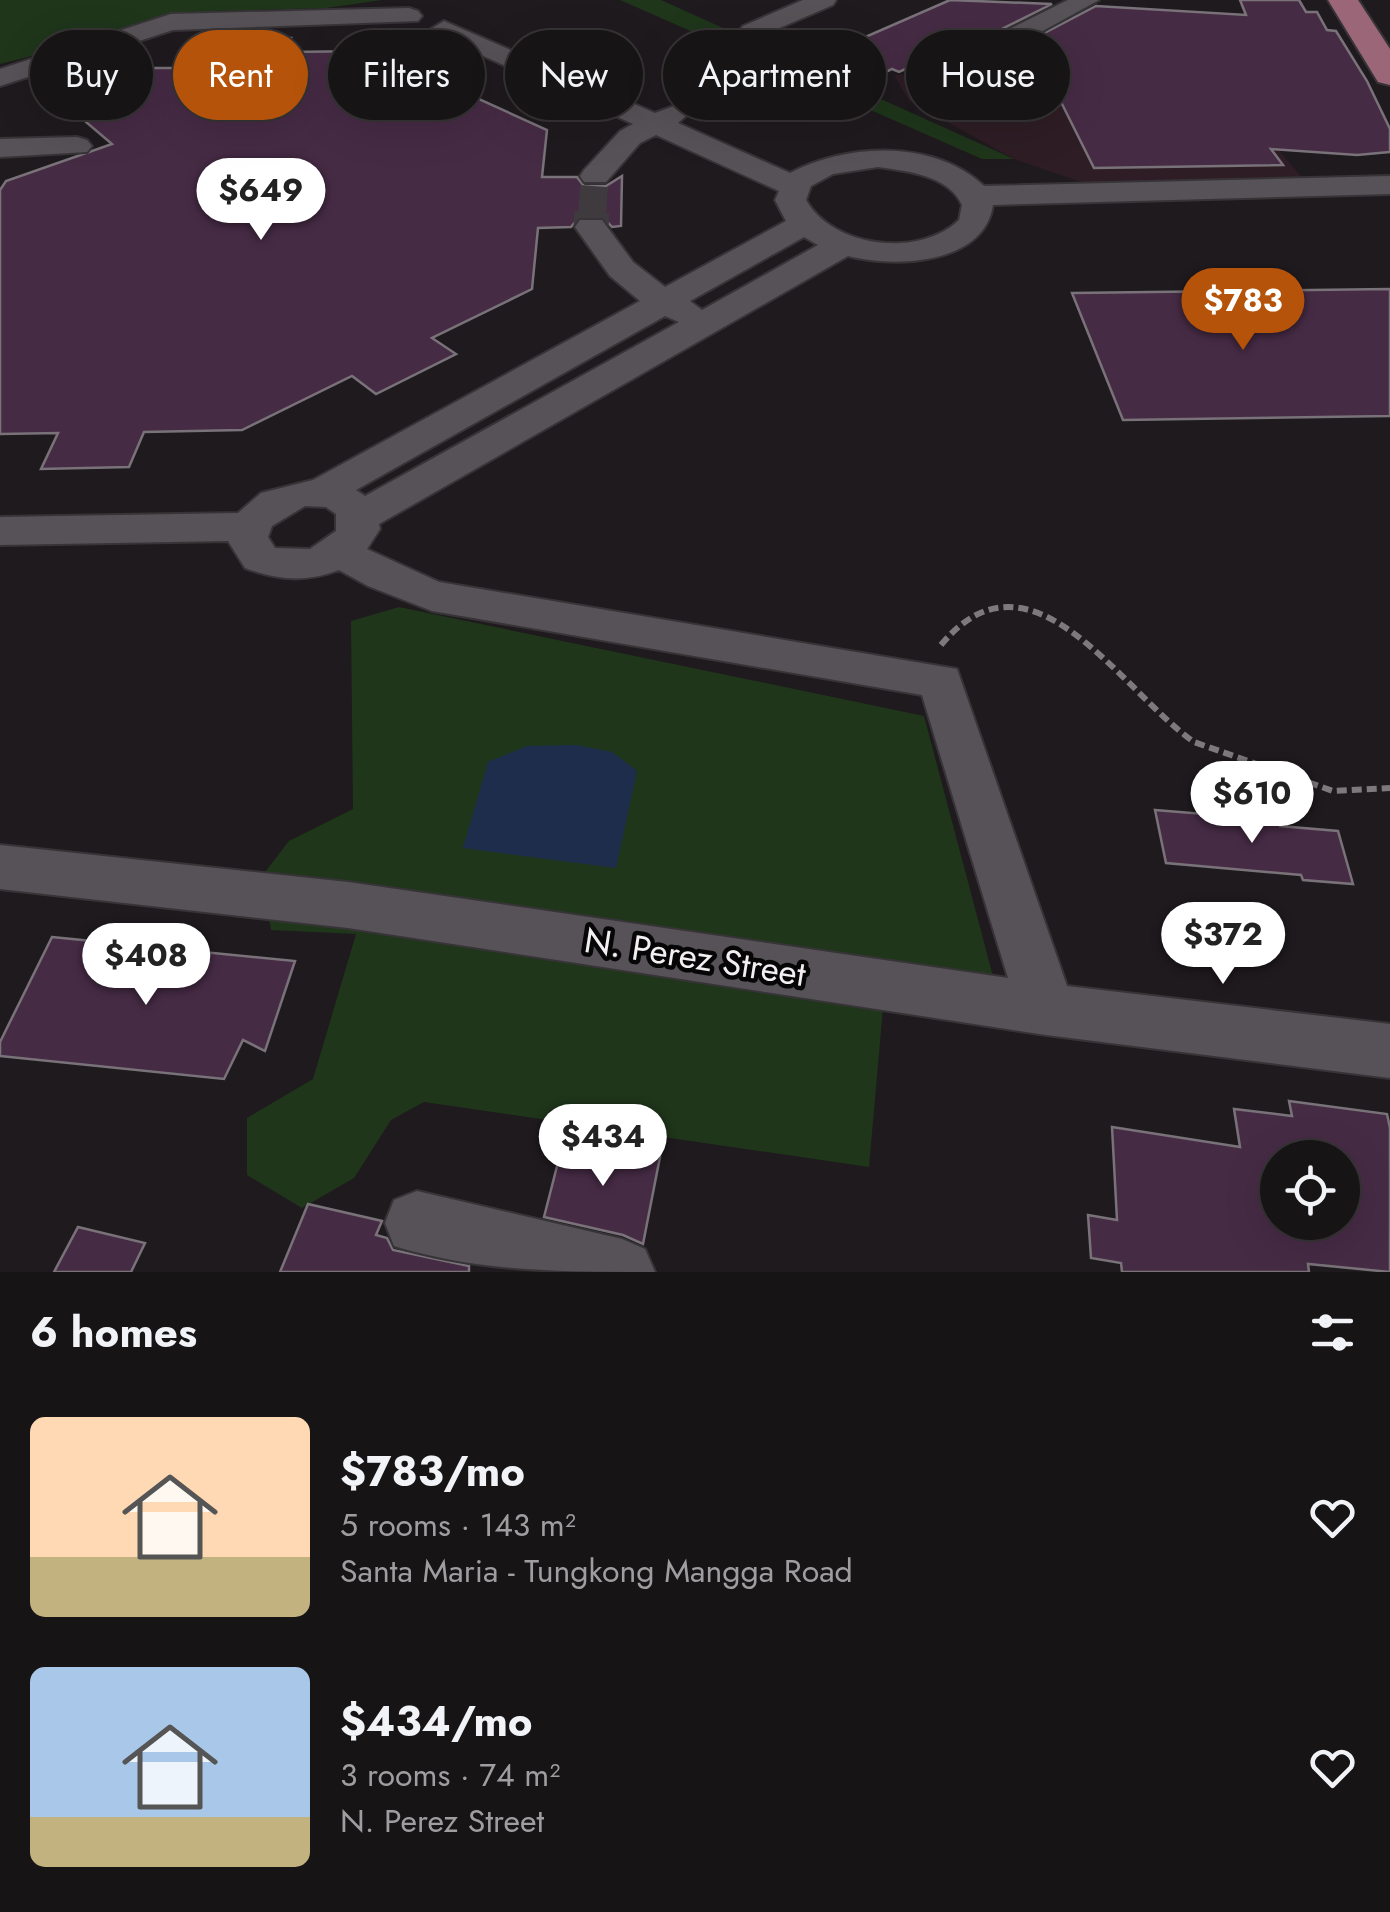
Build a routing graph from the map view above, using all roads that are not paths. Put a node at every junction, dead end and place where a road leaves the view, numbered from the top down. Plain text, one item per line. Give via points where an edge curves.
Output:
1 (824, 0) edge
2 (1087, 0) edge
3 (1343, 0) edge
4 (460, 16) junction
5 (754, 30) edge
6 (1028, 30) edge
7 (1390, 76) edge
8 (0, 78) edge
9 (663, 99) edge
10 (663, 119) edge
11 (712, 120) edge
12 (654, 124) junction
13 (753, 138) dead end
14 (77, 146) dead end
15 (0, 148) edge
16 (788, 152) dead end
17 (822, 167) junction
18 (596, 176) tunnel mouth
19 (1390, 185) edge
20 (794, 186) junction
21 (976, 204) junction
22 (1390, 204) edge
23 (802, 225) junction
24 (591, 227) tunnel mouth
25 (843, 245) junction
26 (664, 302) junction
27 (705, 322) junction
28 (321, 493) junction
29 (250, 527) junction
30 (0, 531) edge
31 (350, 535) junction
32 (0, 867) edge
33 (1046, 1009) junction
34 (1390, 1052) edge
35 (417, 1223) dead end
36 (622, 1272) edge

1 - 5 street
2 - 6 street
3 - 7 main road
4 - 8 street via 417,27 409,16 171,22
4 - 9 street
4 - 12 street
10 - 12 street
11 - 13 street
12 - 18 street via 630,138
12 - 20 street
14 - 15 street
16 - 17 street
17 - 20 street
17 - 21 street via 878,158 909,162 960,182
19 - 21 street
20 - 23 street via 792,212
21 - 22 street
21 - 25 street via 972,226 932,248
23 - 25 street
23 - 26 street
24 - 26 street via 616,267
25 - 27 street
26 - 27 street
26 - 28 street
27 - 31 street
28 - 29 street via 270,505
28 - 31 street via 346,500
29 - 30 street
29 - 31 street via 251,549 274,564 308,565
31 - 33 street via 383,576 432,596 941,681
32 - 33 street, N. Perez Street via 348,904
33 - 34 street, N. Perez Street
35 - 36 street

